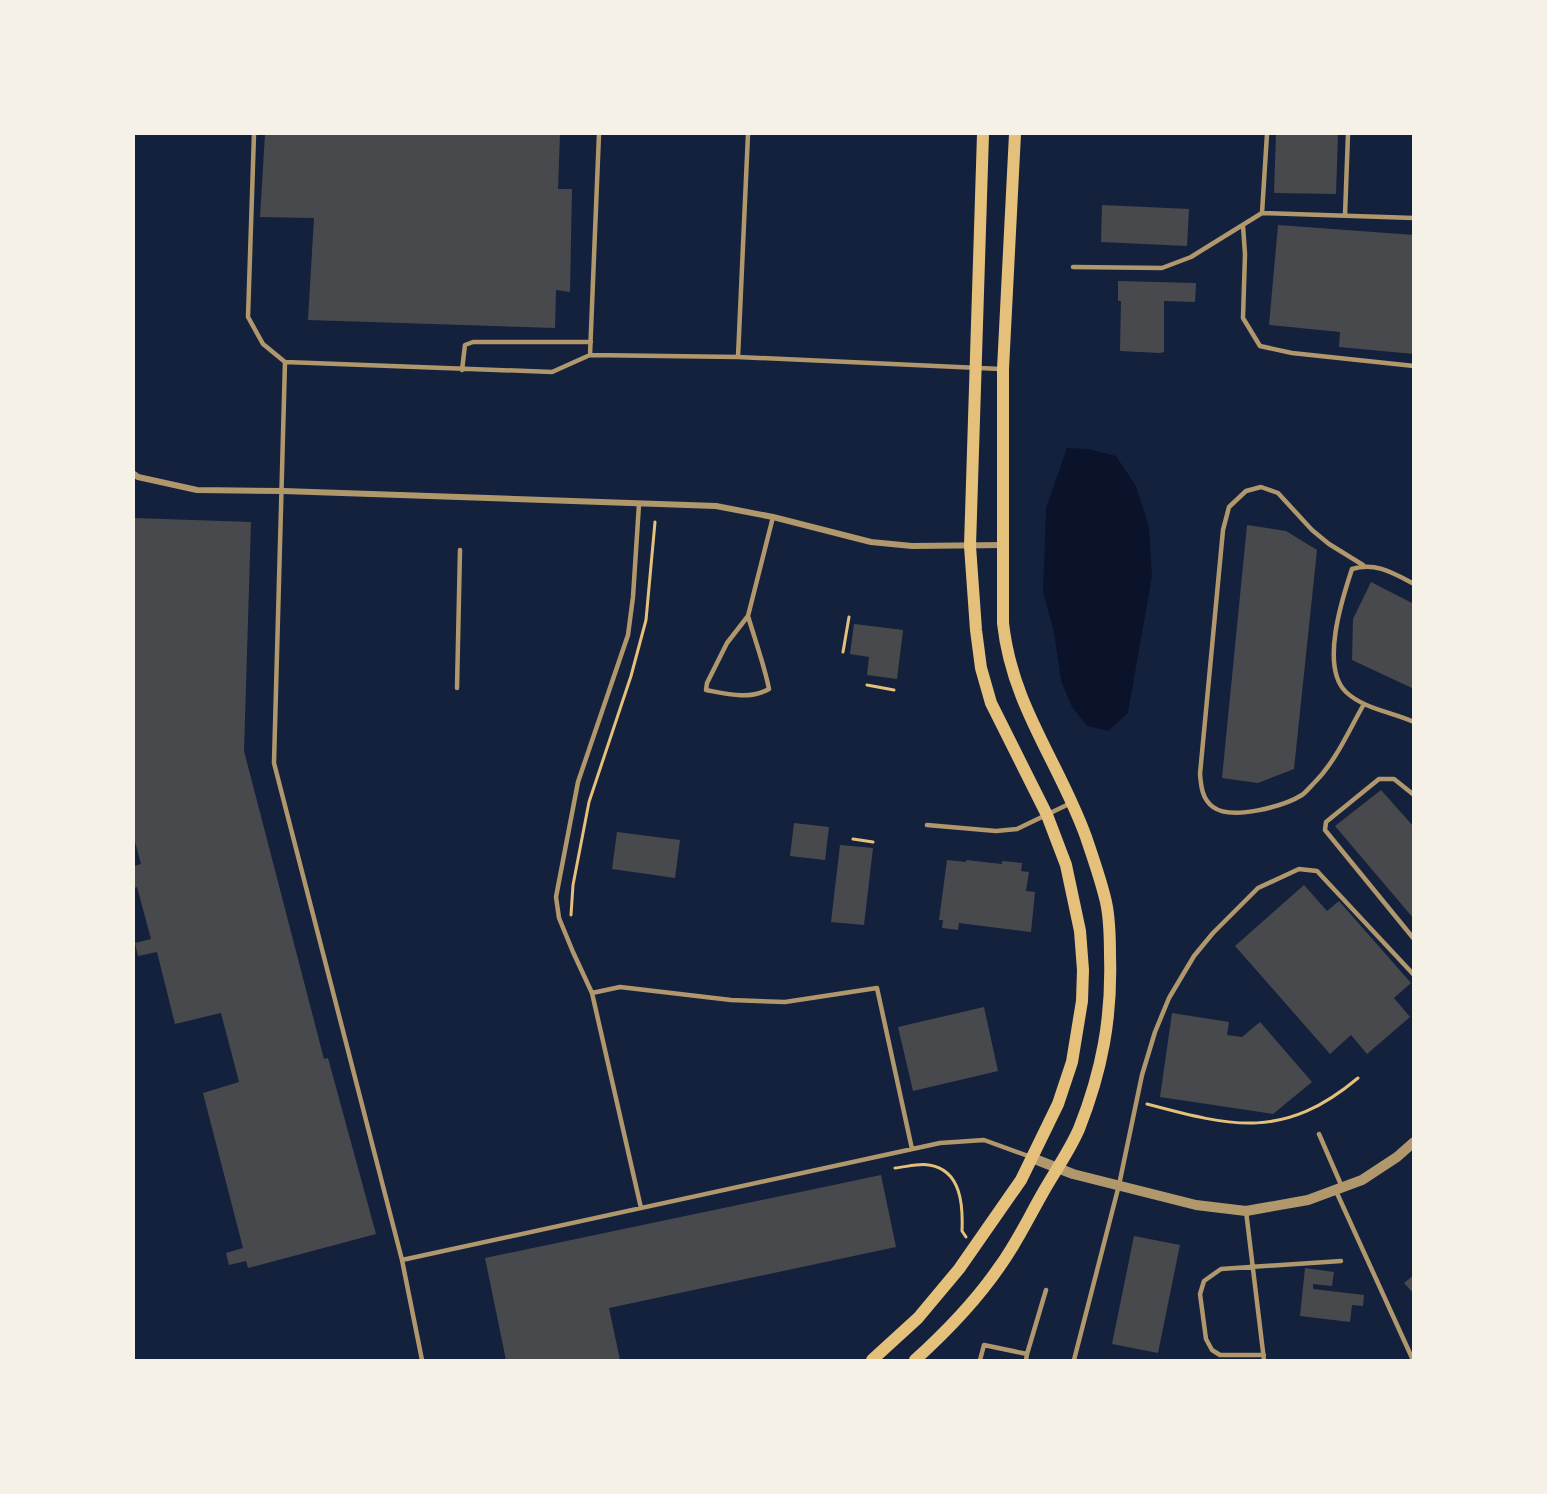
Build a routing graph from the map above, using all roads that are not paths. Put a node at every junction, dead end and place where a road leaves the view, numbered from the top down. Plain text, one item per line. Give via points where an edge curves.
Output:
1 (254, 134) edge
2 (599, 134) edge
3 (748, 134) edge
4 (983, 134) edge
5 (1015, 134) edge
6 (1267, 134) edge
7 (1348, 134) edge
8 (1262, 213) junction
9 (1345, 215) junction
10 (1413, 218) edge
11 (1243, 226) junction
12 (1073, 267) dead end
13 (591, 342) junction
14 (590, 355) junction
15 (738, 357) junction
16 (285, 362) junction
17 (1413, 366) edge
18 (974, 368) junction
19 (1003, 369) junction
20 (462, 370) junction
21 (134, 474) edge
22 (283, 491) junction
23 (639, 504) junction
24 (773, 517) junction
25 (1003, 545) junction
26 (970, 546) junction
27 (460, 550) dead end
28 (1363, 565) junction
29 (1413, 584) edge
30 (748, 615) junction
31 (457, 688) dead end
32 (1364, 704) junction
33 (1413, 722) edge
34 (1413, 795) edge
35 (1071, 804) junction
36 (1047, 815) junction
37 (927, 825) dead end
38 (1413, 939) edge
39 (1413, 975) edge
40 (592, 993) junction
41 (1319, 1134) dead end
42 (1413, 1142) edge
43 (912, 1149) junction
44 (1032, 1158) junction
45 (1056, 1168) junction
46 (1119, 1185) junction
47 (1339, 1189) junction
48 (641, 1208) junction
49 (1246, 1211) junction
50 (402, 1260) junction
51 (1341, 1261) dead end
52 (1253, 1267) junction
53 (1046, 1290) dead end
54 (1027, 1354) junction
55 (1264, 1358) edge
56 (422, 1360) edge
57 (872, 1360) edge
58 (915, 1360) edge
59 (980, 1360) edge
60 (1026, 1360) edge
61 (1074, 1360) edge
62 (1413, 1360) edge

1 - 16 lane via 248,317 263,344
2 - 13 lane
3 - 15 lane
4 - 18 main road
5 - 19 main road
6 - 8 lane
7 - 9 lane
8 - 9 lane
8 - 11 lane
9 - 10 lane
11 - 12 lane via 1191,257 1162,268
11 - 17 lane via 1243,318 1260,346
13 - 14 lane
13 - 20 lane via 472,342 465,345
14 - 15 lane
14 - 20 lane via 552,372
15 - 18 lane
16 - 20 lane
16 - 22 lane
18 - 19 lane
18 - 26 main road
19 - 25 main road
21 - 22 street via 197,490
22 - 23 street
22 - 50 lane via 274,763
23 - 24 street via 716,506
23 - 40 lane via 628,634 578,782 556,897 559,918
24 - 26 street via 871,542
24 - 30 lane
25 - 26 street
25 - 35 main road via 1006,651 1033,725
26 - 36 main road via 975,630 991,703
27 - 31 lane
28 - 29 lane via 1379,567
28 - 32 lane via 1352,569 1340,602 1335,671 1345,692
28 - 32 lane via 1312,530 1278,493 1261,487 1246,490 1229,507 1222,542 1200,774 1202,792 1213,807 1229,813 1263,810 1302,795 1332,759
30 - 30 lane via 727,643 706,690 738,696 769,689
32 - 33 lane
34 - 38 lane via 1394,779 1379,779 1326,822 1325,830
35 - 36 lane
35 - 45 main road via 1106,903 1111,990 1095,1082 1078,1130
36 - 37 lane via 1017,829 996,831
36 - 44 main road via 1075,901 1083,970 1082,1001 1072,1062 1058,1104
39 - 46 lane via 1317,871 1299,868 1258,888 1194,956 1168,998 1136,1101
40 - 43 lane via 620,987 785,1002 877,988
40 - 48 lane
41 - 47 lane
42 - 47 street via 1362,1180
43 - 44 lane via 984,1140
43 - 48 lane
44 - 45 street
44 - 57 main road via 959,1269 918,1318
45 - 46 street
45 - 58 main road via 1002,1265 964,1312
46 - 49 street via 1196,1205
46 - 61 lane
47 - 49 street via 1308,1200
47 - 62 lane
48 - 50 lane
49 - 52 lane
50 - 56 lane
51 - 52 lane
52 - 55 lane
52 - 55 lane via 1221,1269 1204,1281 1200,1294 1206,1339 1212,1350 1220,1355
53 - 54 lane
54 - 59 lane via 984,1345
54 - 60 lane

